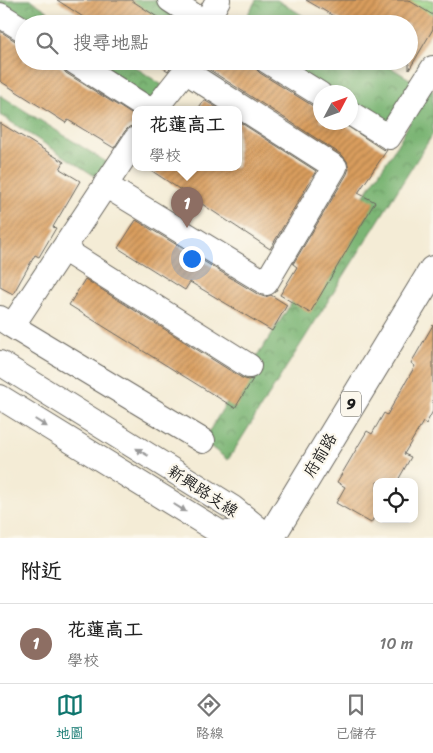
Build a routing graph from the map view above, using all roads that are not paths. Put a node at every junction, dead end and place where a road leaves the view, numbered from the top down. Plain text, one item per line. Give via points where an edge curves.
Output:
1 (170, 0) edge
2 (218, 0) edge
3 (0, 15) edge
4 (193, 15) edge
5 (210, 15) edge
6 (15, 24) edge
7 (433, 68) edge
8 (87, 70) edge
9 (184, 70) edge
10 (193, 70) edge
11 (281, 70) edge
12 (313, 90) edge
13 (143, 106) edge
14 (157, 106) edge
15 (358, 118) edge
16 (132, 144) edge
17 (105, 185) junction
18 (63, 249) junction
19 (433, 270) edge
20 (6, 322) edge
21 (0, 363) edge
22 (249, 366) dead end
23 (0, 397) edge
24 (203, 441) dead end
25 (270, 538) edge

1 - 4 street
2 - 5 street
3 - 6 street
7 - 15 street via 389,137
8 - 13 street
9 - 14 street
10 - 17 street via 335,167 266,283
11 - 12 street
16 - 17 street
17 - 18 street
18 - 20 street
18 - 22 street
19 - 25 main road, 府前路 / 9
20 - 24 street
25 -> 21 street, 新興路支線 via 233,508
23 -> 25 street, 新興路支線 via 219,532

